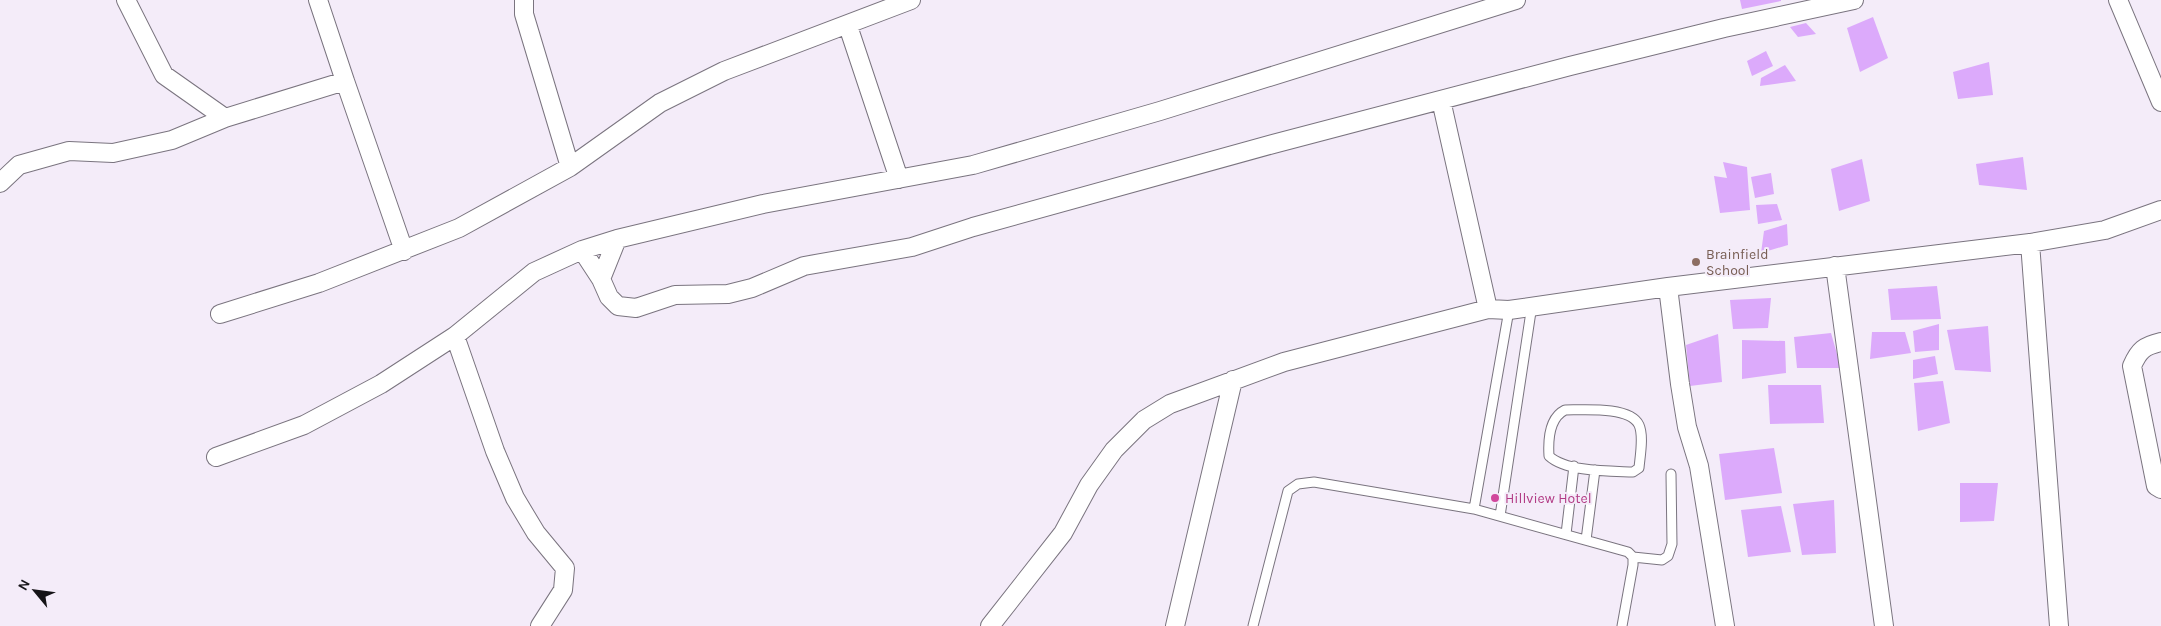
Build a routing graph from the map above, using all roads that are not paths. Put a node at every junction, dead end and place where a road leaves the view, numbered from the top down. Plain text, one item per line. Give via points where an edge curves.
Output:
1 (126, 0) edge
2 (318, 0) edge
3 (524, 0) edge
4 (910, 0) edge
5 (1516, 0) edge
6 (1854, 0) edge
7 (2118, 0) edge
8 (848, 26) junction
9 (345, 81) junction
10 (1440, 100) junction
11 (2161, 102) edge
12 (225, 118) junction
13 (570, 167) junction
14 (900, 179) junction
15 (0, 183) edge
16 (2161, 210) edge
17 (617, 239) junction
18 (2030, 243) junction
19 (582, 250) junction
20 (404, 251) junction
21 (1835, 266) junction
22 (601, 279) junction
23 (1668, 287) junction
24 (1532, 305) junction
25 (1488, 310) junction
26 (1509, 310) junction
27 (220, 314) dead end
28 (455, 336) junction
29 (2161, 342) edge
30 (1233, 380) junction
31 (216, 457) dead end
32 (1574, 466) junction
33 (1595, 470) junction
34 (1671, 474) dead end
35 (2161, 489) edge
36 (1474, 509) junction
37 (1500, 516) junction
38 (1566, 534) junction
39 (1586, 540) junction
40 (1633, 557) junction
41 (540, 626) edge
42 (990, 626) edge
43 (1175, 626) edge
44 (1253, 626) edge
45 (1622, 626) edge
46 (1725, 626) edge
47 (1884, 626) edge
48 (2059, 626) edge

1 - 12 street via 164,75
2 - 9 street
3 - 13 street via 524,14
4 - 8 street
5 - 14 street via 1160,111 973,165
6 - 10 street via 1724,28
7 - 11 street
8 - 13 street via 724,71 660,103
8 - 14 street
9 - 12 street
9 - 20 street
10 - 22 street via 973,227 912,247 804,266 752,288 728,294 675,295 636,308 618,306 608,297
10 - 25 street
12 - 15 street via 164,142 114,153 69,150 20,165
13 - 20 street via 459,228
14 - 17 street via 763,204
16 - 18 street via 2105,230
17 - 19 street
17 - 22 street
18 - 21 street
18 - 48 street
19 - 22 street
19 - 28 street via 534,272
20 - 27 street via 265,302
21 - 23 street
21 - 47 street
23 - 24 street
23 - 46 street via 1687,428 1699,466
24 - 26 street
24 - 37 lane
25 - 26 street
25 - 30 street via 1284,362
26 - 36 lane
28 - 31 street via 381,384 304,425
28 - 41 street via 495,452 515,498 536,533 565,568 564,590
29 - 35 street via 2146,346 2137,353 2132,366 2156,486
30 - 42 street via 1170,404 1144,420 1114,450 1088,485 1063,533
30 - 43 street
32 - 33 lane
32 - 33 lane via 1555,462 1549,456 1553,422 1560,413 1565,410 1612,411 1633,418 1639,425 1639,468 1633,472
32 - 38 lane
33 - 39 lane
34 - 40 lane via 1672,544 1668,556 1662,560
36 - 37 lane
36 - 44 lane via 1314,482 1293,486 1288,491 1279,519
37 - 38 lane
38 - 39 lane
39 - 40 lane via 1622,549
40 - 45 lane

